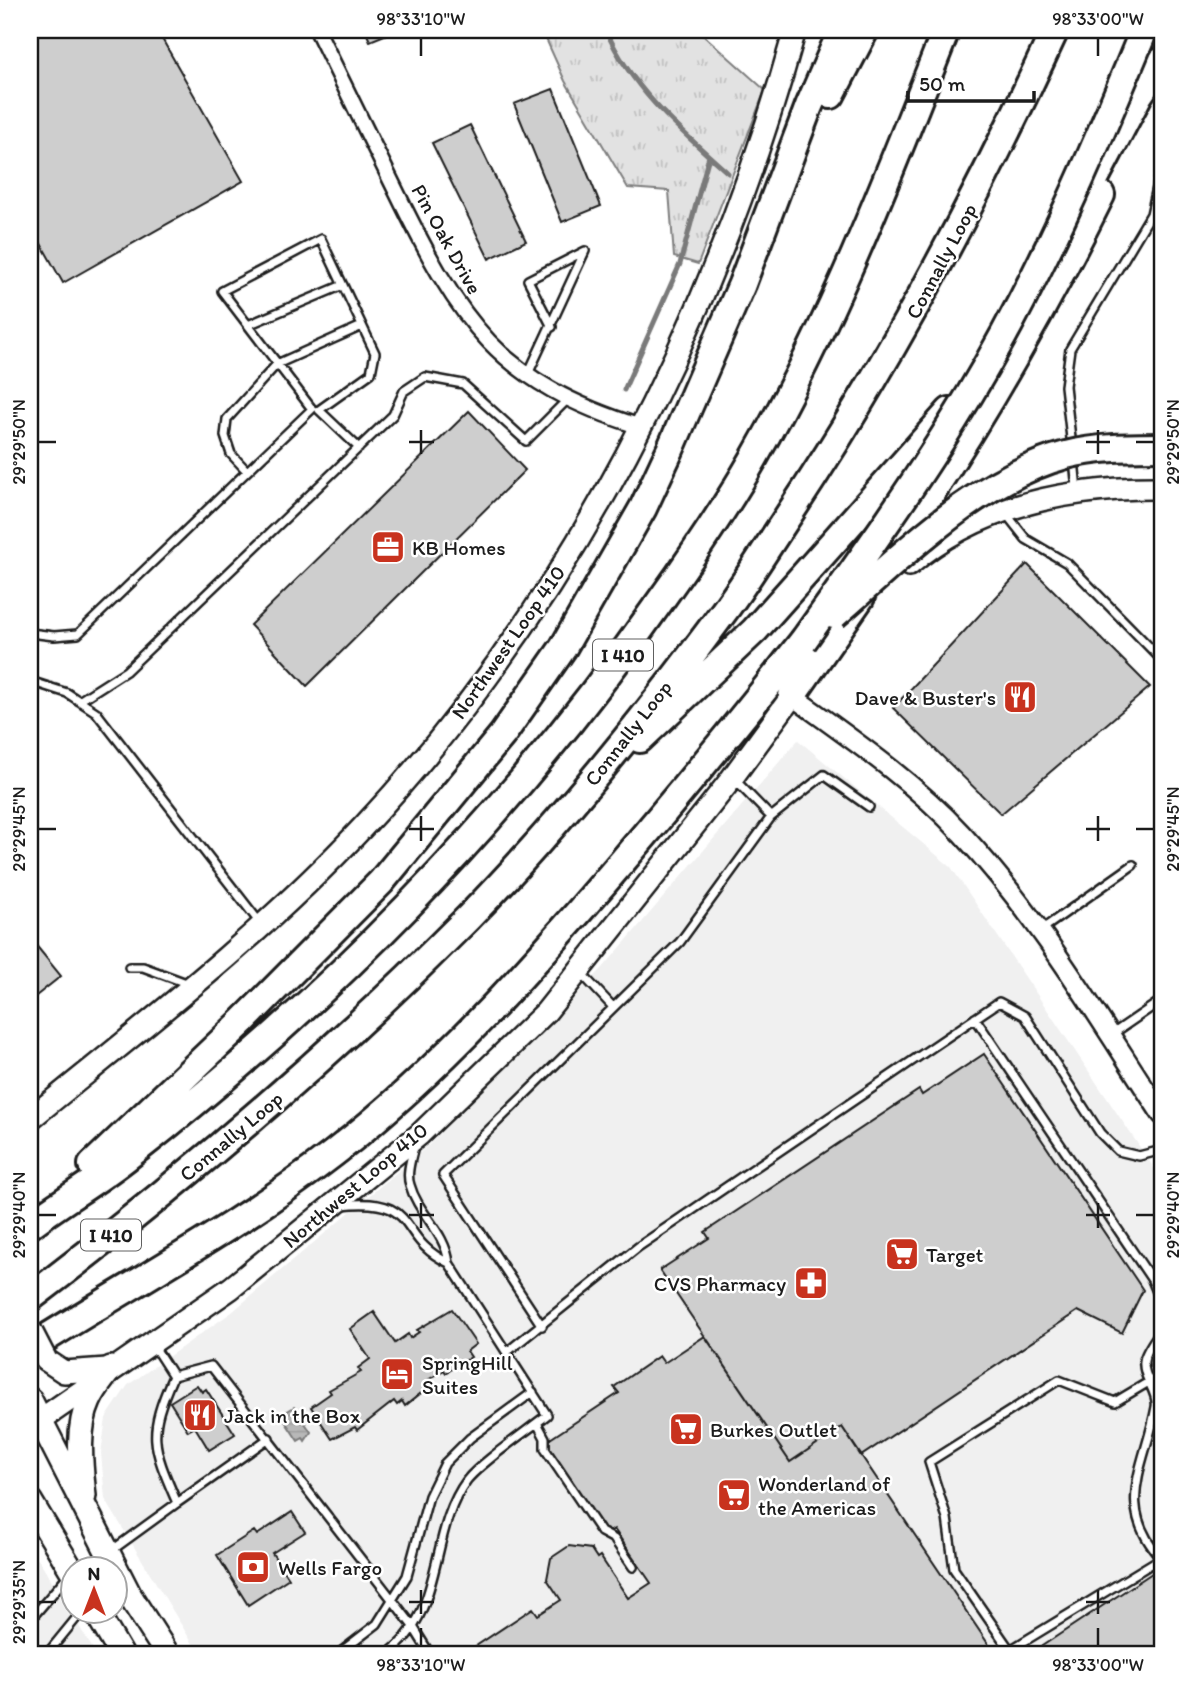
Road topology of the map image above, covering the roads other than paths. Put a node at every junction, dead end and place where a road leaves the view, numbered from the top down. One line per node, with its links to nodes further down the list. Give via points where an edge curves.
1 (317, 30): 19 (street, Pin Oak Drive, via 446,289 485,339)
2 (795, 30): 22 (main road, Northwest Loop 410, via 748,179 690,324)
3 (842, 30): 12 (highway)
4 (865, 30): 12 (highway)
5 (944, 30): 54 (highway, I 410, via 836,298 754,459 698,547 566,731 468,844 325,988 129,1156)
6 (1055, 30): 36 (highway, Connally Loop / I 410, via 962,222 852,419 729,605)
7 (1144, 30): 30 (highway, bridge, via 1081,178 996,346 950,425)
8 (1162, 61): 36 (highway, via 1021,309 959,400 755,629)
9 (1162, 75): 33 (highway, via 1049,301 949,471)
10 (1162, 165): 11 (lane)
11 (1151, 214): 13 (lane); 27 (lane, via 1070,349 1065,386)
12 (769, 219): 54 (highway, via 643,508 563,649 503,734 381,882)
13 (1162, 221)
14 (343, 285): 15 (lane); 15 (lane, via 321,239 222,290); 16 (lane)
15 (248, 325): 18 (lane)
16 (362, 326): 18 (lane); 21 (lane, via 375,353 371,373)
17 (552, 327): 17 (lane, via 574,276 585,251 528,280); 19 (lane)
18 (277, 363): 21 (lane); 25 (lane, via 227,419 225,436 231,454)
19 (527, 375): 20 (street, Pin Oak Drive)
20 (568, 399): 22 (street, Pin Oak Drive); 24 (lane, via 526,441 463,384 425,377 404,391 393,415)
21 (315, 409): 24 (lane); 25 (lane)
22 (641, 427): 40 (main road, Northwest Loop 410, via 561,568 429,752 362,829)
23 (1162, 447): 30 (highway, bridge, via 1115,447 1066,455 1010,477 942,524)
24 (359, 448): 34 (lane, via 126,671)
25 (247, 471): 29 (lane, via 78,634)
26 (1162, 488): 27 (main road, Northwest Loop 410)
27 (1077, 491): 28 (main road, Northwest Loop 410)
28 (1004, 512): 31 (lane, via 1026,539 1067,563); 33 (main road, Northwest Loop 410, via 923,552 870,598)
29 (30, 633)
30 (803, 641): 63 (highway, via 685,789 538,961 411,1088 334,1153 266,1202)
31 (1162, 660)
32 (30, 681): 34 (lane, via 50,685)
33 (792, 696): 35 (main road, Northwest Loop 410); 41 (street, via 878,759 960,832)
34 (79, 701): 40 (lane, via 113,731)
35 (733, 777): 38 (lane); 43 (main road, Northwest Loop 410)
36 (573, 803): 56 (highway, Connally Loop / I 410, via 471,915 320,1060)
37 (869, 807): 38 (lane, via 824,775)
38 (771, 817): 46 (lane, via 680,942)
39 (1133, 865): 41 (lane)
40 (263, 926): 44 (main road, Northwest Loop 410)
41 (1040, 931): 48 (street)
42 (129, 967): 44 (lane, via 143,967)
43 (579, 971): 46 (lane); 51 (main road, Northwest Loop 410, via 546,1013)
44 (193, 985): 50 (main road, Northwest Loop 410)
45 (1162, 1000): 48 (lane)
46 (612, 1006): 58 (lane, via 443,1175)
47 (975, 1018): 52 (lane, via 999,1002 1025,1016 1101,1133 1118,1151 1139,1156); 57 (lane, via 1152,1280); 58 (lane, via 638,1247)
48 (1110, 1036): 49 (street)
49 (1162, 1115)
50 (30, 1119)
51 (419, 1134): 53 (main road, Northwest Loop 410); 55 (lane, via 409,1168 410,1185 447,1247)
52 (1162, 1150)
53 (331, 1207): 55 (lane, via 377,1203 395,1209 432,1256); 61 (main road, Northwest Loop 410, via 231,1288)
54 (31, 1224)
55 (449, 1263): 62 (lane)
56 (30, 1298)
57 (1162, 1304)
58 (542, 1326): 62 (lane)
59 (1162, 1328): 67 (lane, via 1144,1361)
60 (30, 1329): 63 (main road, bridge)
61 (151, 1342): 64 (main road, Northwest Loop 410); 66 (lane)
62 (507, 1352): 68 (lane)
63 (38, 1354): 64 (main road, via 64,1372)
64 (111, 1368): 69 (main road, Northwest Loop 410); 74 (main road, via 84,1415 81,1471)
65 (1162, 1374): 67 (lane)
66 (173, 1376): 71 (lane, via 211,1366); 73 (lane, via 156,1414 156,1453)
67 (1147, 1381): 77 (lane, via 1157,1403 1136,1508 1139,1529); 85 (lane, via 1115,1402 1059,1380 929,1462 947,1518 954,1569)
68 (533, 1392): 70 (lane, via 547,1415); 80 (lane, via 470,1438 445,1463 429,1496 407,1576)
69 (33, 1416): 74 (main road)
70 (537, 1423): 78 (lane, via 552,1458 601,1532 614,1539); 84 (lane, via 467,1479 449,1513 425,1601)
71 (270, 1438): 73 (lane); 80 (lane)
72 (31, 1503): 76 (main road)
73 (177, 1503): 75 (lane)
74 (85, 1506): 75 (main road)
75 (108, 1553): 88 (main road)
76 (61, 1554)
77 (1162, 1558): 85 (lane)
78 (633, 1567)
79 (60, 1586): 81 (lane)
80 (391, 1601): 84 (lane); 89 (lane, via 377,1623)
81 (30, 1620)
82 (72, 1624): 86 (lane)
83 (103, 1624): 87 (main road)
84 (412, 1625): 90 (lane); 91 (lane)
85 (1011, 1652)
86 (47, 1654)
87 (121, 1654)
88 (167, 1654)
89 (338, 1654)
90 (387, 1654)
91 (430, 1654)

